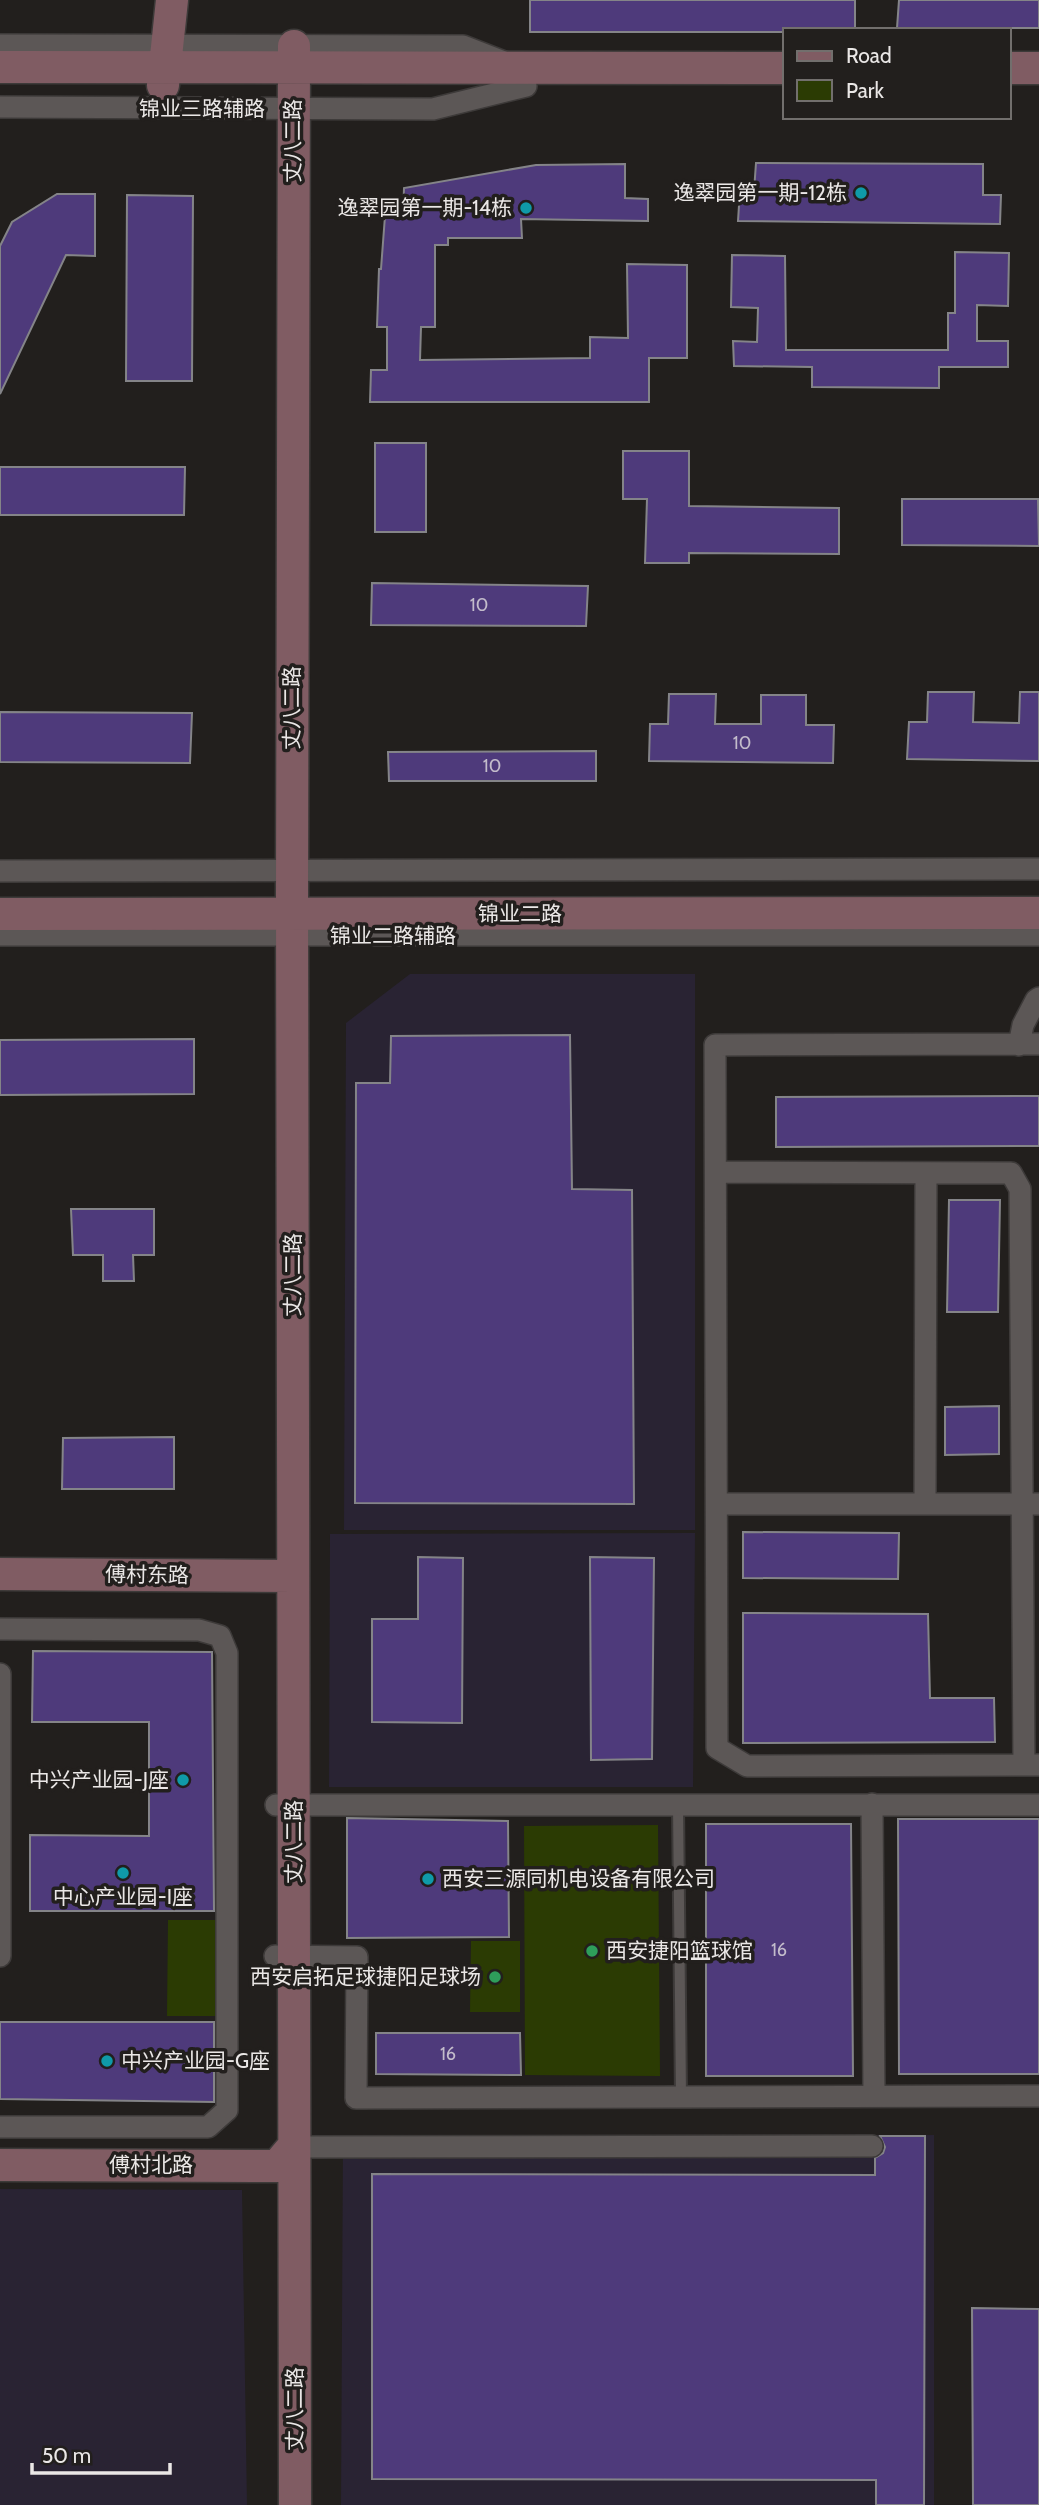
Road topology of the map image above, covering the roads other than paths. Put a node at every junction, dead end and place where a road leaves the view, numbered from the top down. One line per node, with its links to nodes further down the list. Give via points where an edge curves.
1 (172, 0): 3 (street)
2 (0, 45): 3 (street)
3 (165, 66): 4 (street); 8 (street); 13 (street)
4 (0, 67)
5 (783, 68): 9 (street)
6 (1011, 68): 7 (street)
7 (1039, 68)
8 (285, 77): 9 (street); 14 (street, 锦业三路辅路); 19 (street, 丈八二路)
9 (523, 77): 10 (street)
10 (783, 86)
11 (1011, 86): 12 (street)
12 (1039, 86)
13 (0, 87)
14 (0, 107)
15 (1039, 869): 19 (street, 锦业二路辅路)
16 (0, 871): 19 (street, 锦业二路辅路)
17 (1039, 893): 19 (street, 锦业二路)
18 (0, 894): 19 (street, 锦业二路)
19 (284, 904): 20 (street, 锦业二路); 21 (street, 锦业二路); 22 (street, 锦业二路辅路); 23 (street, 锦业二路辅路); 32 (street, 丈八二路)
20 (1039, 913)
21 (0, 914)
22 (0, 935)
23 (1039, 935)
24 (1039, 998): 25 (street, via 1023,1025)
25 (1029, 1044): 26 (street, via 715,1045)
26 (716, 1172): 27 (street); 28 (street)
27 (926, 1173): 29 (street); 30 (street, via 1011,1173 1020,1189)
28 (717, 1504): 29 (street); 36 (street, via 717,1748 747,1766)
29 (925, 1504): 30 (street)
30 (1030, 1504): 36 (street)
31 (0, 1574): 32 (street, 傅村东路)
32 (284, 1576): 39 (street, 丈八二路)
33 (0, 1629): 46 (street, via 200,1630 220,1636 227,1653 227,2110 208,2127)
34 (0, 1674): 35 (street)
35 (0, 1731): 41 (street)
36 (1031, 1765)
37 (678, 1803): 38 (street); 39 (street); 45 (lane)
38 (872, 1804): 40 (street); 43 (street)
39 (285, 1805): 42 (street, 丈八二路)
40 (1039, 1805)
41 (0, 1956)
42 (285, 1956): 45 (street, via 357,1958 356,2098); 48 (street, 丈八二路)
43 (874, 2096): 44 (street); 45 (street)
44 (1039, 2096)
45 (681, 2098)
46 (0, 2127)
47 (872, 2146): 48 (street)
48 (285, 2156): 49 (street, 傅村北路); 50 (street, 丈八二路); 51 (street, 丈八二路)
49 (0, 2165)
50 (276, 2505)
51 (295, 2505)

